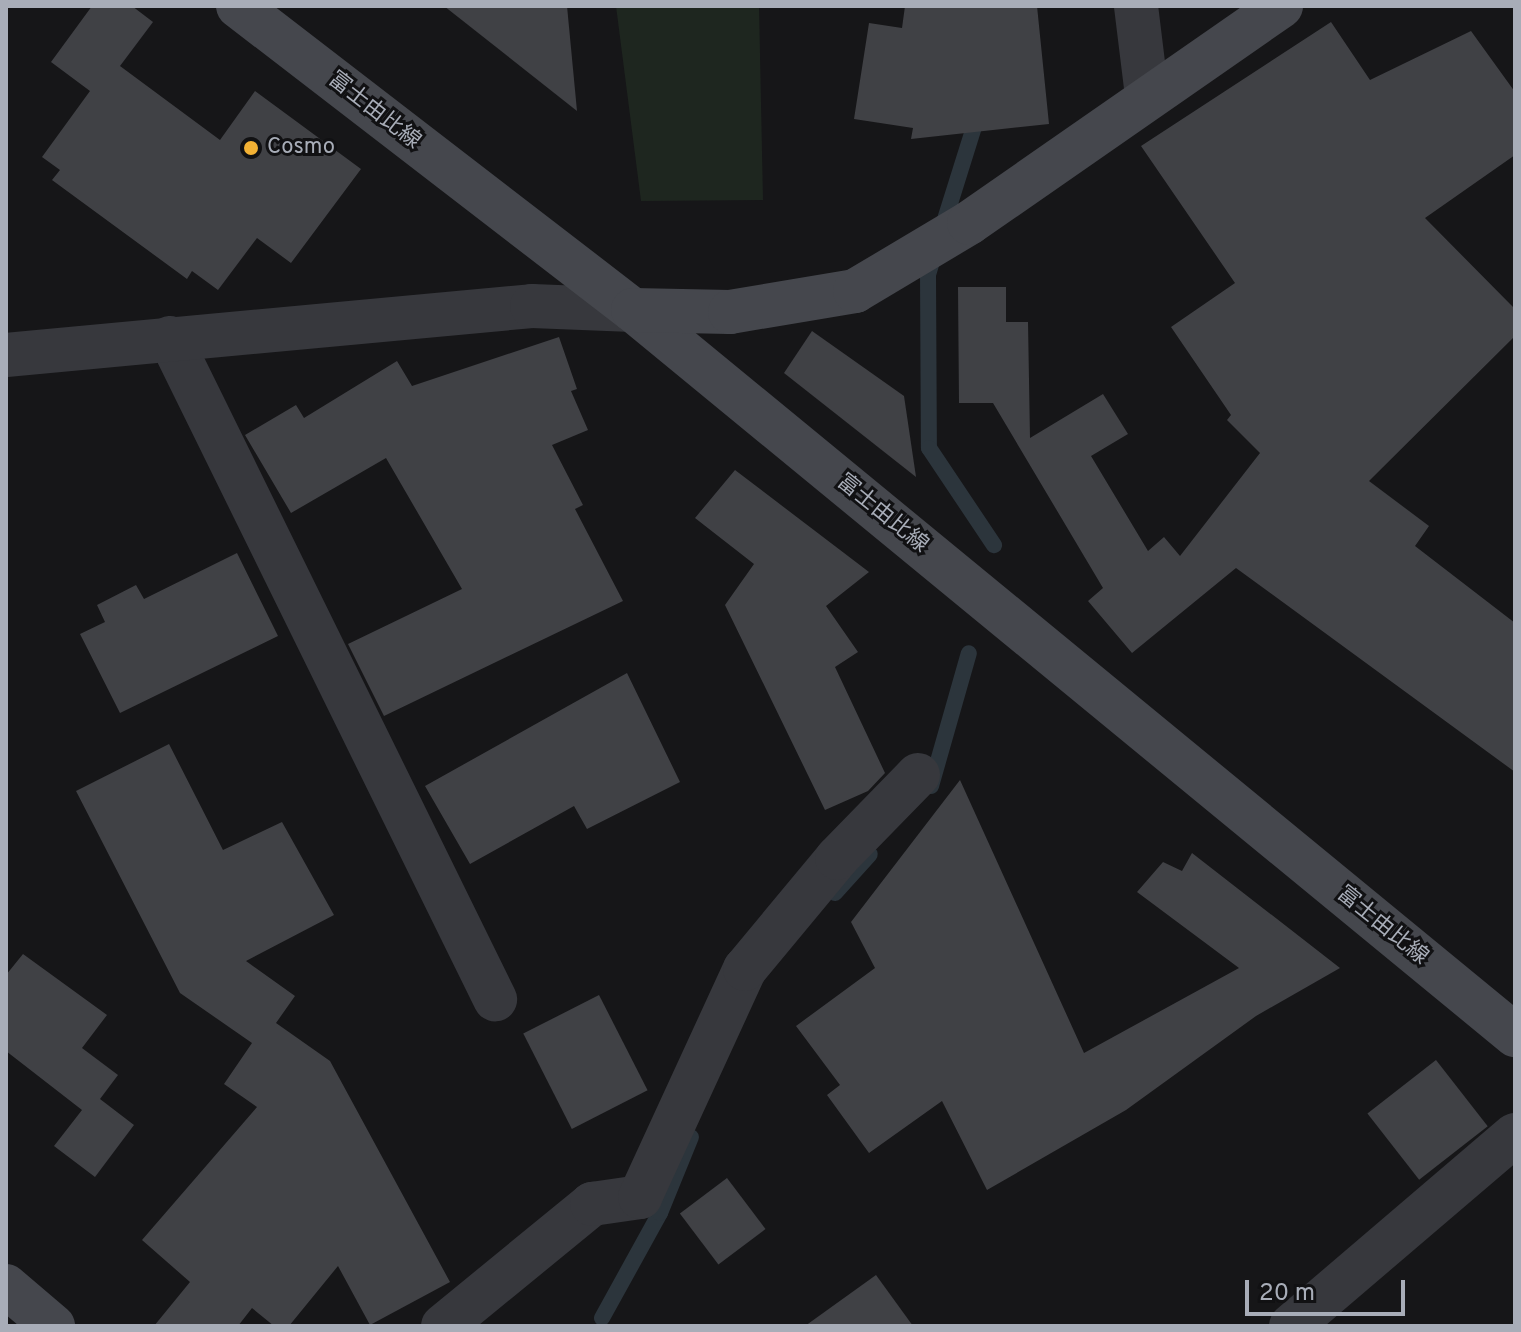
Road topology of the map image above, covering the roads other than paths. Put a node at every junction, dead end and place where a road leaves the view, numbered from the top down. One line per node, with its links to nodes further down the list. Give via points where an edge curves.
1 (238, 6): 5 (main road, 富士由比線)
2 (1136, 6): 4 (street)
3 (1281, 6): 4 (main road)
4 (1147, 96): 5 (main road, via 969,223 855,291 730,312)
5 (633, 310): 6 (street, via 532,306); 10 (main road, 富士由比線)
6 (170, 338): 7 (street); 9 (street)
7 (6, 355)
8 (918, 775): 14 (street, via 837,858 745,969 640,1197 592,1204)
9 (495, 999)
10 (1515, 1035)
11 (1515, 1135): 15 (street)
12 (6, 1286): 13 (main road)
13 (53, 1326)
14 (443, 1326)
15 (1291, 1326)

